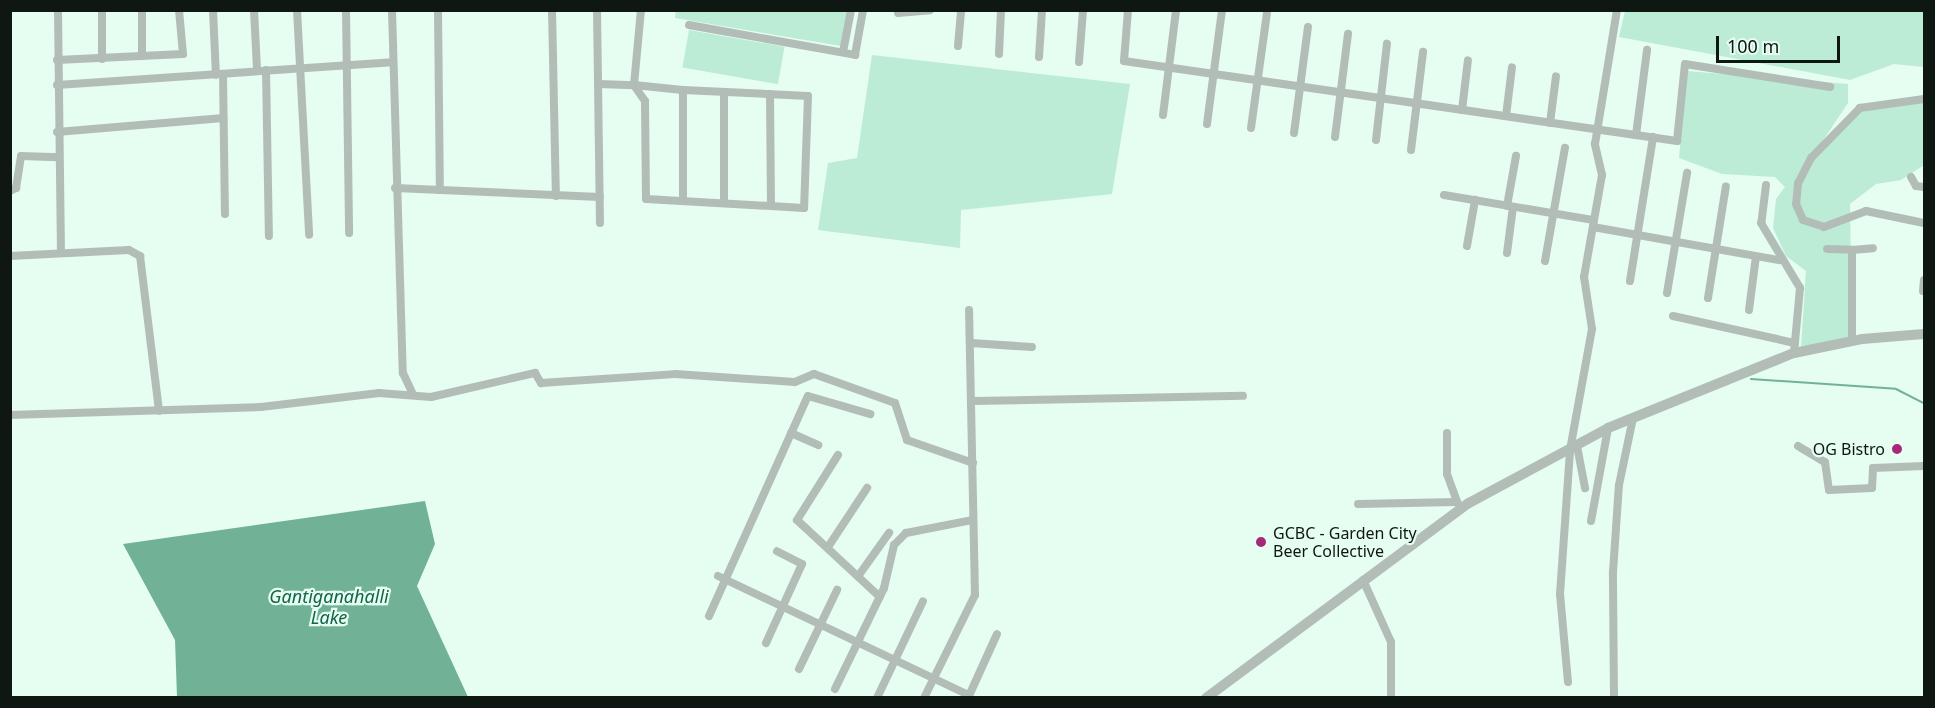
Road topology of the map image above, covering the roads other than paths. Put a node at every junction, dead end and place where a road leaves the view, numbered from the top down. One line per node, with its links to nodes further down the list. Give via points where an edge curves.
1 (58, 10): 39 (street)
2 (102, 10): 38 (street)
3 (142, 10): 36 (street)
4 (179, 10): 36 (street, via 183,54)
5 (213, 10): 48 (street)
6 (254, 10): 47 (street)
7 (297, 10): 44 (street)
8 (346, 10): 43 (street)
9 (393, 10): 41 (street)
10 (438, 10): 88 (street)
11 (552, 10): 91 (street)
12 (597, 10): 52 (street)
13 (641, 10): 53 (street)
14 (852, 10): 33 (street)
15 (863, 10): 33 (street, via 855,55)
16 (930, 10): 25 (street)
17 (961, 10): 31 (street)
18 (1001, 10): 35 (street)
19 (1042, 10): 37 (street)
20 (1083, 10): 42 (street)
21 (1128, 10): 46 (street, via 1124,61)
22 (1176, 10): 46 (street)
23 (1222, 10): 49 (street)
24 (1617, 10): 71 (street)
25 (898, 13)
26 (1267, 13): 51 (street)
27 (689, 25): 33 (street)
28 (1308, 27): 55 (street)
29 (1348, 34): 59 (street)
30 (1387, 44): 61 (street)
31 (958, 46)
32 (1647, 50): 74 (street)
33 (843, 52)
34 (1423, 52): 63 (street)
35 (999, 54)
36 (142, 56): 38 (street)
37 (1039, 57)
38 (102, 59): 39 (street)
39 (57, 60): 54 (street)
40 (1468, 60): 64 (street)
41 (392, 62): 43 (street); 87 (street)
42 (1079, 62)
43 (347, 64): 44 (street); 103 (street)
44 (300, 66): 47 (street); 106 (street)
45 (1512, 67): 66 (street)
46 (1169, 68): 49 (street); 65 (street)
47 (262, 70): 48 (street); 105 (street)
48 (220, 74): 54 (street); 67 (street)
49 (1214, 74): 51 (street); 69 (street)
50 (1556, 76): 68 (street)
51 (1257, 81): 55 (street); 70 (street)
52 (599, 84): 53 (street); 92 (street)
53 (634, 84): 57 (street); 93 (street, via 645,101 646,199)
54 (57, 85): 72 (street)
55 (1300, 87): 59 (street); 73 (street)
56 (1830, 87): 76 (street, via 1685,64 1677,141)
57 (683, 90): 58 (street); 93 (street)
58 (724, 92): 60 (street); 95 (street)
59 (1341, 92): 61 (street); 75 (street)
60 (770, 94): 96 (street); 96 (street, via 807,96 804,208)
61 (1381, 98): 63 (street); 77 (street)
62 (1924, 99): 101 (street, via 1860,108 1811,158 1798,183 1796,204 1803,220 1824,227 1866,211)
63 (1417, 104): 64 (street); 79 (street)
64 (1461, 110): 66 (street)
65 (1163, 115)
66 (1506, 116): 68 (street)
67 (223, 118): 72 (street); 98 (street)
68 (1550, 123): 71 (street)
69 (1207, 124)
70 (1251, 128)
71 (1597, 130): 74 (street); 102 (street, via 1602,176)
72 (57, 132): 81 (street)
73 (1294, 133)
74 (1636, 135): 76 (street)
75 (1335, 137)
76 (1653, 138): 104 (street)
77 (1376, 140)
78 (1565, 148): 99 (street)
79 (1411, 150)
80 (1516, 156): 97 (street)
81 (58, 157): 89 (street, via 21,156 16,188); 114 (street)
82 (1688, 174): 107 (street)
83 (1911, 177): 86 (street, via 1916,186)
84 (1766, 185): 117 (street, via 1761,223)
85 (1726, 186): 110 (street)
86 (1924, 187)
87 (395, 188): 88 (street); 132 (street, via 403,373)
88 (440, 190): 91 (street)
89 (10, 191)
90 (1444, 195): 94 (street)
91 (556, 196): 92 (street)
92 (600, 197): 100 (street)
93 (683, 200): 95 (street)
94 (1475, 200): 97 (street); 108 (street)
95 (724, 202): 96 (street)
96 (771, 205)
97 (1510, 206): 99 (street); 113 (street)
98 (225, 214)
99 (1554, 214): 102 (street); 118 (street)
100 (600, 223)
101 (1924, 223)
102 (1593, 224): 104 (street); 144 (street, via 1584,278 1592,329)
103 (349, 233)
104 (1637, 235): 107 (street); 119 (street)
105 (269, 236)
106 (309, 236)
107 (1676, 242): 110 (street); 122 (street)
108 (1467, 246)
109 (1873, 248): 112 (street)
110 (1716, 249): 116 (street); 123 (street)
111 (1827, 249): 112 (street)
112 (1852, 250): 128 (street)
113 (1507, 252)
114 (61, 253): 115 (street); 135 (street, via 129,250 140,256)
115 (10, 256)
116 (1756, 256): 117 (street); 125 (street)
117 (1779, 260): 131 (street, via 1800,288)
118 (1545, 261)
119 (1630, 280)
120 (1924, 280): 121 (street)
121 (1923, 291)
122 (1667, 293)
123 (1708, 298)
124 (969, 310): 129 (street)
125 (1749, 310)
126 (1673, 316): 131 (street)
127 (1924, 334): 128 (street)
128 (1852, 341): 131 (street)
129 (971, 343): 130 (street); 134 (street)
130 (1032, 346)
131 (1794, 348): 138 (street)
132 (413, 394): 135 (street); 146 (street, via 431,397 535,373 541,383 675,374 795,382 814,374 895,403 907,440)
133 (1243, 396): 134 (street)
134 (974, 401): 146 (street)
135 (159, 411): 137 (street)
136 (870, 414): 140 (street, via 808,396)
137 (10, 415)
138 (1633, 418): 139 (street); 179 (street, via 1619,485 1613,572)
139 (1608, 428): 144 (street); 153 (street)
140 (791, 433): 142 (street); 158 (street)
141 (1447, 433): 151 (street, via 1447,474)
142 (818, 445)
143 (1798, 446): 147 (street, via 1825,462 1829,490 1872,488 1873,468)
144 (1573, 448): 149 (street); 151 (street); 172 (street, via 1560,594)
145 (838, 455): 155 (street, via 797,520)
146 (973, 463): 152 (street)
147 (1924, 466)
148 (867, 488): 155 (street)
149 (1585, 488)
150 (1358, 504): 151 (street)
151 (1459, 505): 159 (street)
152 (972, 520): 161 (street, via 906,533 894,545); 171 (street, via 975,595)
153 (1591, 521)
154 (889, 533): 157 (street)
155 (828, 547): 157 (street)
156 (777, 551): 163 (street, via 802,564)
157 (859, 575): 161 (street)
158 (722, 578): 163 (street); 164 (street)
159 (1363, 580): 177 (street); 178 (street, via 1391,642)
160 (837, 590): 165 (street)
161 (880, 597): 168 (street)
162 (923, 601): 169 (street)
163 (783, 607): 165 (street); 167 (street)
164 (710, 616)
165 (820, 625): 168 (street); 170 (street)
166 (997, 634): 174 (street)
167 (766, 643)
168 (859, 643): 169 (street); 173 (street)
169 (895, 660): 171 (street); 175 (street)
170 (799, 669)
171 (933, 678): 174 (street); 176 (street)
172 (1568, 681)
173 (835, 689)
174 (968, 696)
175 (877, 698)
176 (924, 698)
177 (1206, 698)
178 (1391, 698)
179 (1614, 698)

